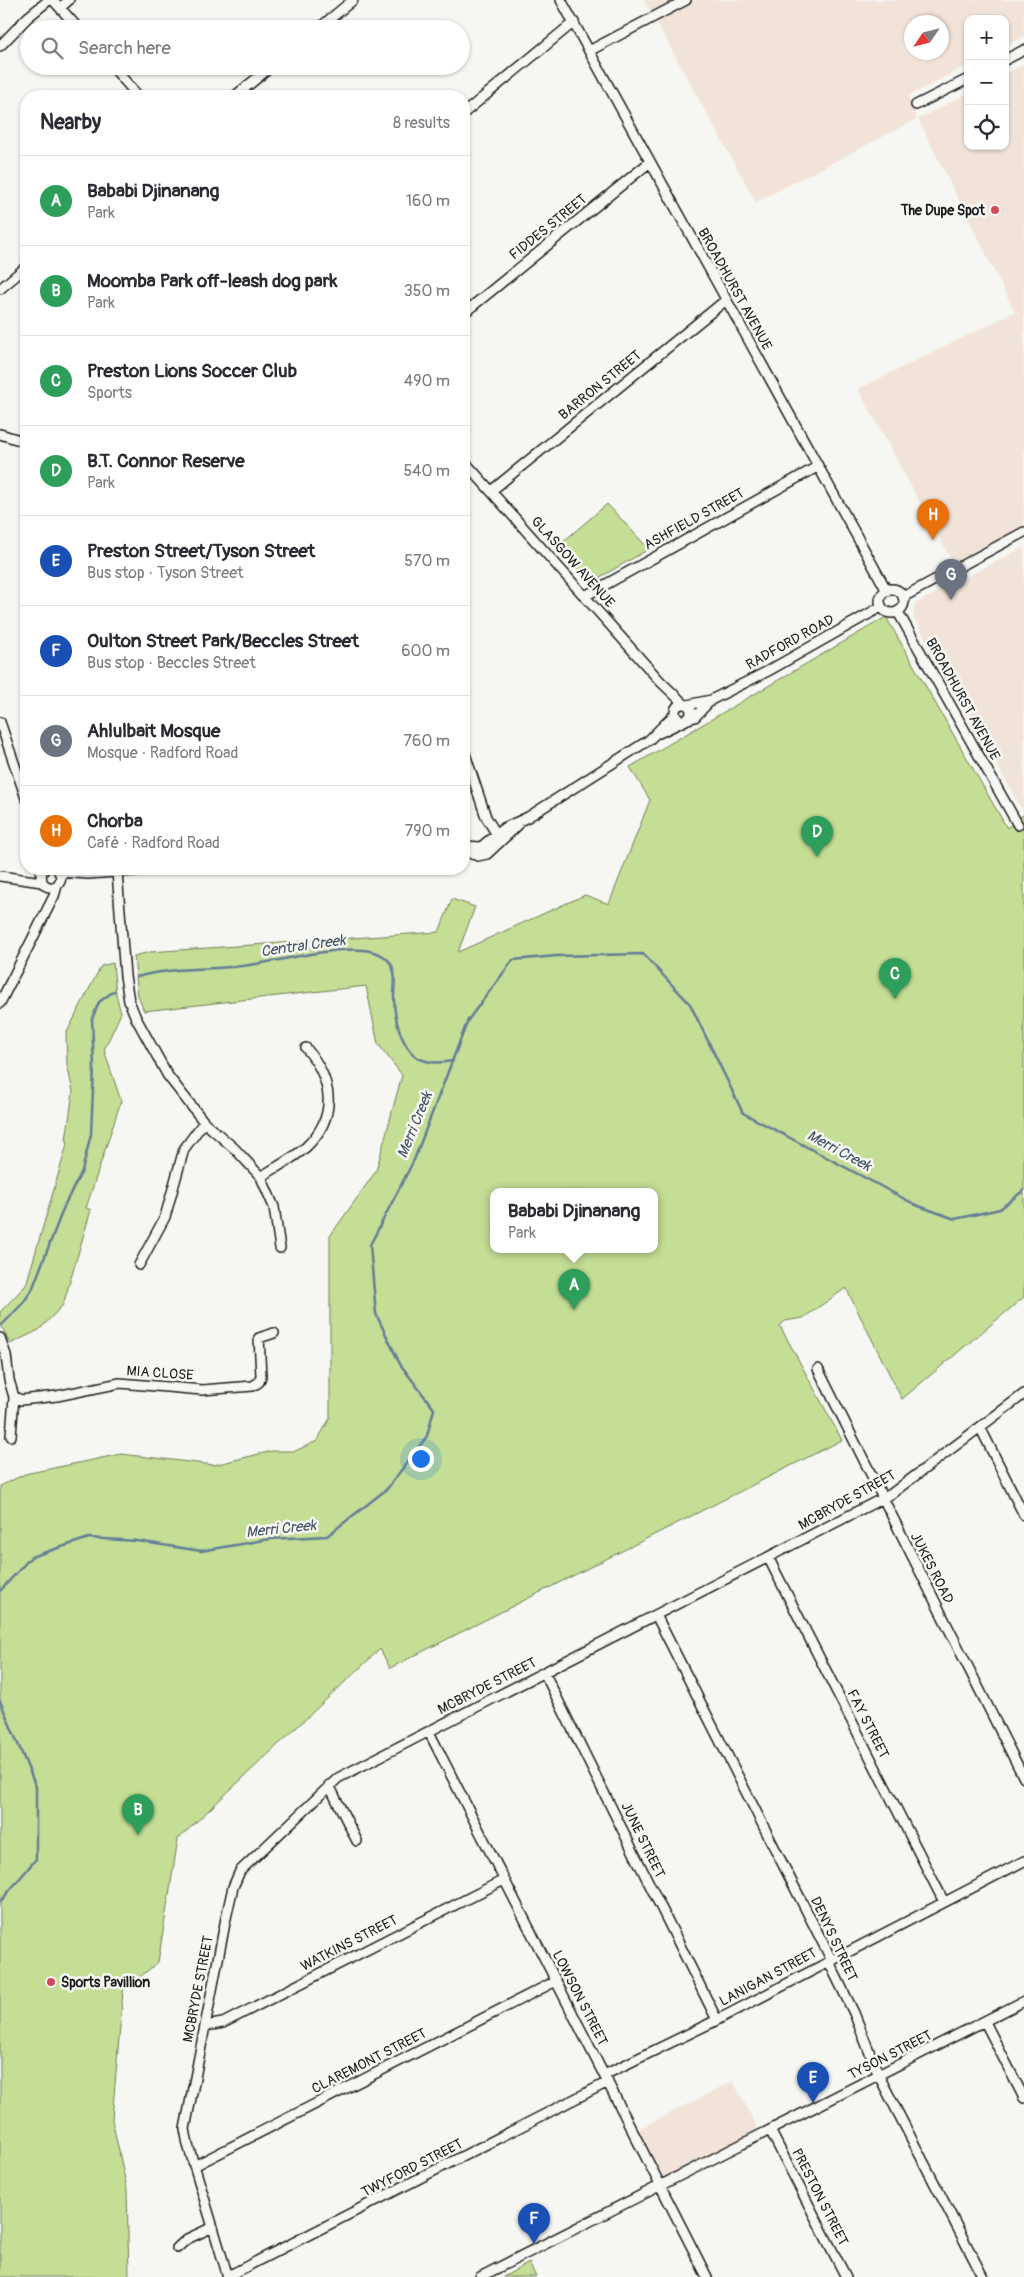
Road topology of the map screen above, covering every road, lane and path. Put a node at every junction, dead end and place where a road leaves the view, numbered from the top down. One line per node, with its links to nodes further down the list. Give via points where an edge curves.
1 (39, 0): 7 (street)
2 (69, 0): 6 (street)
3 (353, 0): 10 (street)
4 (561, 0): 11 (street, BROADHURST AVENUE)
5 (686, 0): 15 (street)
6 (55, 2): 7 (street); 9 (street)
7 (28, 16): 8 (street)
8 (24, 20)
9 (70, 20)
10 (329, 20)
11 (574, 22): 15 (street, BROADHURST AVENUE); 23 (street)
12 (20, 25): 13 (street)
13 (0, 46)
14 (1024, 50): 16 (street)
15 (589, 51): 24 (street, BROADHURST AVENUE)
16 (1009, 58)
17 (120, 75): 20 (street)
18 (261, 75): 21 (street)
19 (964, 81): 22 (street)
20 (133, 90)
21 (242, 90)
22 (916, 105)
23 (470, 107)
24 (650, 162): 27 (street, BROADHURST AVENUE); 28 (street, FIDDES STREET)
25 (20, 272): 26 (street)
26 (0, 289)
27 (726, 300): 31 (street, BROADHURST AVENUE); 33 (street, BARRON STREET)
28 (470, 308)
29 (0, 434): 30 (street)
30 (20, 440)
31 (817, 467): 35 (street, BROADHURST AVENUE); 36 (street, ASHFIELD STREET)
32 (470, 468): 33 (street, GLASGOW AVENUE)
33 (491, 491): 36 (street, GLASGOW AVENUE)
34 (1024, 532): 37 (street)
35 (886, 591): 37 (street, via 894,590); 38 (street, via 881,596)
36 (585, 596): 40 (street, GLASGOW AVENUE)
37 (903, 597): 39 (street, via 903,607)
38 (881, 607): 39 (street, via 890,613); 41 (street, RADFORD ROAD)
39 (898, 612): 49 (street, BROADHURST AVENUE)
40 (660, 682): 42 (street, GLASGOW AVENUE); 43 (street, GLASGOW AVENUE)
41 (712, 700): 42 (street, RADFORD ROAD); 44 (street, RADFORD ROAD, via 695,717)
42 (686, 705): 43 (street, via 679,705); 44 (street, via 691,712)
43 (675, 712): 44 (street, via 679,720); 46 (street, RADFORD ROAD)
44 (687, 719): 46 (street, RADFORD ROAD)
45 (0, 722): 48 (street)
46 (654, 736): 50 (street, RADFORD ROAD)
47 (470, 769): 50 (street, via 486,816)
48 (20, 780)
49 (1018, 825)
50 (498, 837): 51 (street, RADFORD ROAD, via 481,847); 52 (street, RADFORD ROAD, via 491,850 482,856)
51 (470, 846)
52 (470, 853)
53 (25, 875): 59 (street)
54 (42, 875): 60 (street)
55 (60, 875): 61 (street)
56 (85, 875): 61 (street)
57 (117, 875): 65 (street, via 129,1001 168,1076)
58 (0, 876): 59 (street)
59 (17, 877): 60 (street)
60 (44, 884): 61 (street); 62 (street)
61 (58, 885): 62 (street)
62 (46, 908): 63 (street)
63 (0, 1003)
64 (306, 1048): 66 (street, via 324,1077 328,1092 325,1119 304,1148)
65 (204, 1122): 66 (street); 68 (street, via 184,1149 165,1217)
66 (261, 1177): 67 (street, via 274,1207)
67 (280, 1248)
68 (140, 1265)
69 (274, 1333): 74 (street, MIA CLOSE, via 257,1336 261,1376 253,1386 202,1390 120,1383 57,1396 21,1400)
70 (0, 1338): 72 (street, via 6,1355)
71 (818, 1369): 77 (street, JUKES ROAD)
72 (4, 1380): 74 (street)
73 (1024, 1394): 75 (street, MCBRYDE STREET)
74 (14, 1397): 76 (street)
75 (980, 1427): 77 (street, MCBRYDE STREET); 78 (street)
76 (11, 1436)
77 (882, 1499): 79 (street, MCBRYDE STREET); 83 (street, JUKES ROAD)
78 (1024, 1515)
79 (768, 1557): 80 (street, MCBRYDE STREET); 88 (street, FAY STREET)
80 (656, 1614): 81 (street, MCBRYDE STREET); 89 (street, DENYS STREET)
81 (544, 1672): 82 (street, MCBRYDE STREET); 92 (street, JUNE STREET)
82 (429, 1732): 84 (street, MCBRYDE STREET); 87 (street, LOWSON STREET)
83 (1024, 1778)
84 (329, 1785): 85 (street); 94 (street, MCBRYDE STREET, via 249,1861 236,1878)
85 (357, 1841)
86 (1024, 1861): 88 (street, LANIGAN STREET)
87 (504, 1880): 90 (street, LOWSON STREET); 94 (street, WATKINS STREET, via 223,2024)
88 (944, 1902): 89 (street, LANIGAN STREET)
89 (831, 1959): 92 (street, LANIGAN STREET); 95 (street, DENYS STREET, via 831,1966)
90 (556, 1981): 96 (street, LOWSON STREET); 99 (street, CLAREMONT STREET)
91 (1024, 2001): 93 (street, TYSON STREET)
92 (717, 2020): 96 (street, LANIGAN STREET)
93 (985, 2022): 95 (street, TYSON STREET); 97 (street)
94 (205, 2026): 99 (street, MCBRYDE STREET, via 186,2122)
95 (879, 2076): 98 (street, TYSON STREET); 107 (street, DENYS STREET)
96 (606, 2079): 100 (street, LOWSON STREET); 103 (street, TWYFORD STREET)
97 (1024, 2098)
98 (770, 2130): 100 (street, TYSON STREET); 106 (street, PRESTON STREET)
99 (194, 2166): 101 (street, MCBRYDE STREET)
100 (661, 2186): 104 (street, TYSON STREET); 105 (street, LOWSON STREET)
101 (212, 2228): 102 (street, via 186,2239); 103 (street, MCBRYDE STREET)
102 (177, 2248)
103 (228, 2277)
104 (480, 2277)
105 (707, 2277)
106 (846, 2277)
107 (983, 2277)

